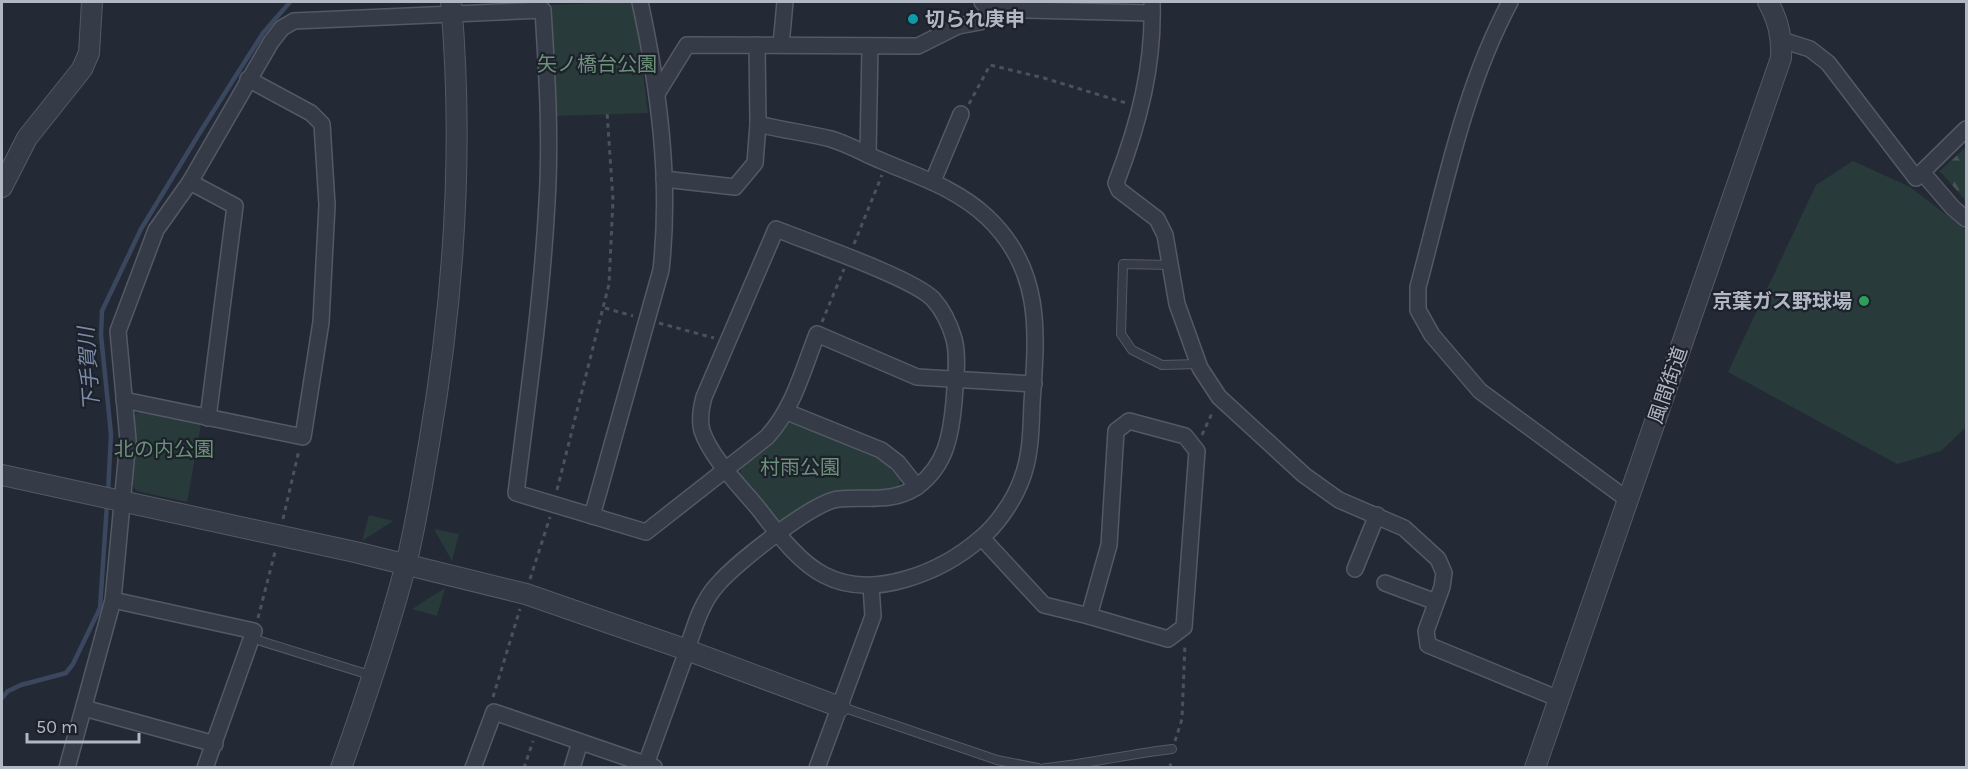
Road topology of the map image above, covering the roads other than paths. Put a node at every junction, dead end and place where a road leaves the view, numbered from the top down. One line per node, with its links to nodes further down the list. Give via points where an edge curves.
1 (92, 2): 24 (street, via 89,53 82,69 27,138)
2 (640, 2): 15 (street)
3 (785, 2): 12 (street)
4 (1510, 2): 36 (street, via 1493,33 1468,102 1418,287 1418,310 1432,335 1480,391)
5 (1768, 2): 10 (street, 風間街道)
6 (986, 5): 8 (street); 13 (street, via 980,22 958,26 918,46)
7 (452, 7): 9 (street); 39 (street, via 543,10 549,113 547,202 516,493); 42 (street, via 457,157 450,295 441,376)
8 (1152, 7): 26 (street, via 1153,43 1142,107 1116,183 1119,190 1157,219 1165,235)
9 (356, 9): 14 (street, via 294,21 282,28)
10 (1782, 40): 20 (street, via 1810,50 1828,63 1916,178); 36 (street, 風間街道, via 1769,98)
11 (758, 45): 12 (street); 15 (street, via 687,45); 17 (street)
12 (781, 45): 13 (street)
13 (870, 46): 19 (street)
14 (248, 79): 23 (street); 32 (street, via 311,113 322,124 327,205 321,322 303,437)
15 (658, 92): 21 (street)
16 (961, 114): 22 (street)
17 (758, 124): 19 (street, via 832,140); 21 (street, via 755,163 735,187)
18 (1966, 129): 20 (street)
19 (868, 155): 22 (street)
20 (1922, 172): 25 (street)
21 (664, 179): 39 (street, via 661,270)
22 (933, 181): 29 (street, via 987,217 1016,255 1027,278 1037,322)
23 (190, 182): 30 (street, via 156,230 118,331); 32 (street, via 235,206)
24 (2, 188)
25 (1966, 219)
26 (1170, 264): 27 (street, via 1177,304); 27 (lane, via 1123,264 1121,334 1132,350 1162,365)
27 (1198, 364): 38 (street, via 1219,397 1304,475 1339,500)
28 (955, 381): 29 (street); 31 (street, via 917,377 817,334); 33 (street, via 955,341 932,298 907,283 776,229 700,412 702,430); 35 (street, via 946,451 936,470)
29 (1034, 384): 41 (street, via 1030,448 1021,482)
30 (124, 400): 32 (street); 37 (street, via 128,440)
31 (787, 412): 33 (street, via 767,438); 35 (street, via 881,450 898,463)
32 (208, 418)
33 (726, 469): 39 (street, via 646,532); 40 (street)
34 (2, 475): 37 (street)
35 (916, 487): 40 (street, via 894,497 838,499 815,506)
36 (1628, 500): 52 (street, 風間街道)
37 (121, 501): 42 (street); 46 (street)
38 (1377, 515): 43 (street); 47 (street, via 1404,528 1438,559 1444,573)
39 (592, 516)
40 (779, 534): 45 (street, via 824,575); 50 (street, via 716,585)
41 (982, 538): 45 (street, via 947,561 907,578); 48 (street, via 1044,605)
42 (406, 564): 50 (street, via 526,594); 51 (street)
43 (1355, 569)
44 (1385, 583): 47 (street)
45 (871, 586): 53 (street, via 873,616)
46 (113, 600): 49 (street); 54 (street)
47 (1436, 602): 52 (street, via 1426,631 1428,645)
48 (1089, 616): 48 (street, via 1108,544 1116,431 1129,421 1185,436 1196,450 1185,627 1168,639)
49 (253, 635): 51 (lane); 56 (street)
50 (687, 650): 53 (street); 58 (street)
51 (373, 676): 61 (street)
52 (1559, 699): 67 (street, 風間街道)
53 (840, 707): 64 (street); 65 (lane, via 997,760)
54 (84, 708): 56 (street); 59 (street)
55 (580, 742): 58 (street); 62 (street, via 494,712); 63 (street)
56 (215, 744): 60 (street)
57 (1172, 749): 66 (lane)
58 (651, 766)
59 (67, 768)
60 (205, 768)
61 (341, 768)
62 (473, 768)
63 (572, 768)
64 (817, 768)
65 (1038, 768)
66 (1045, 768)
67 (1534, 768)

